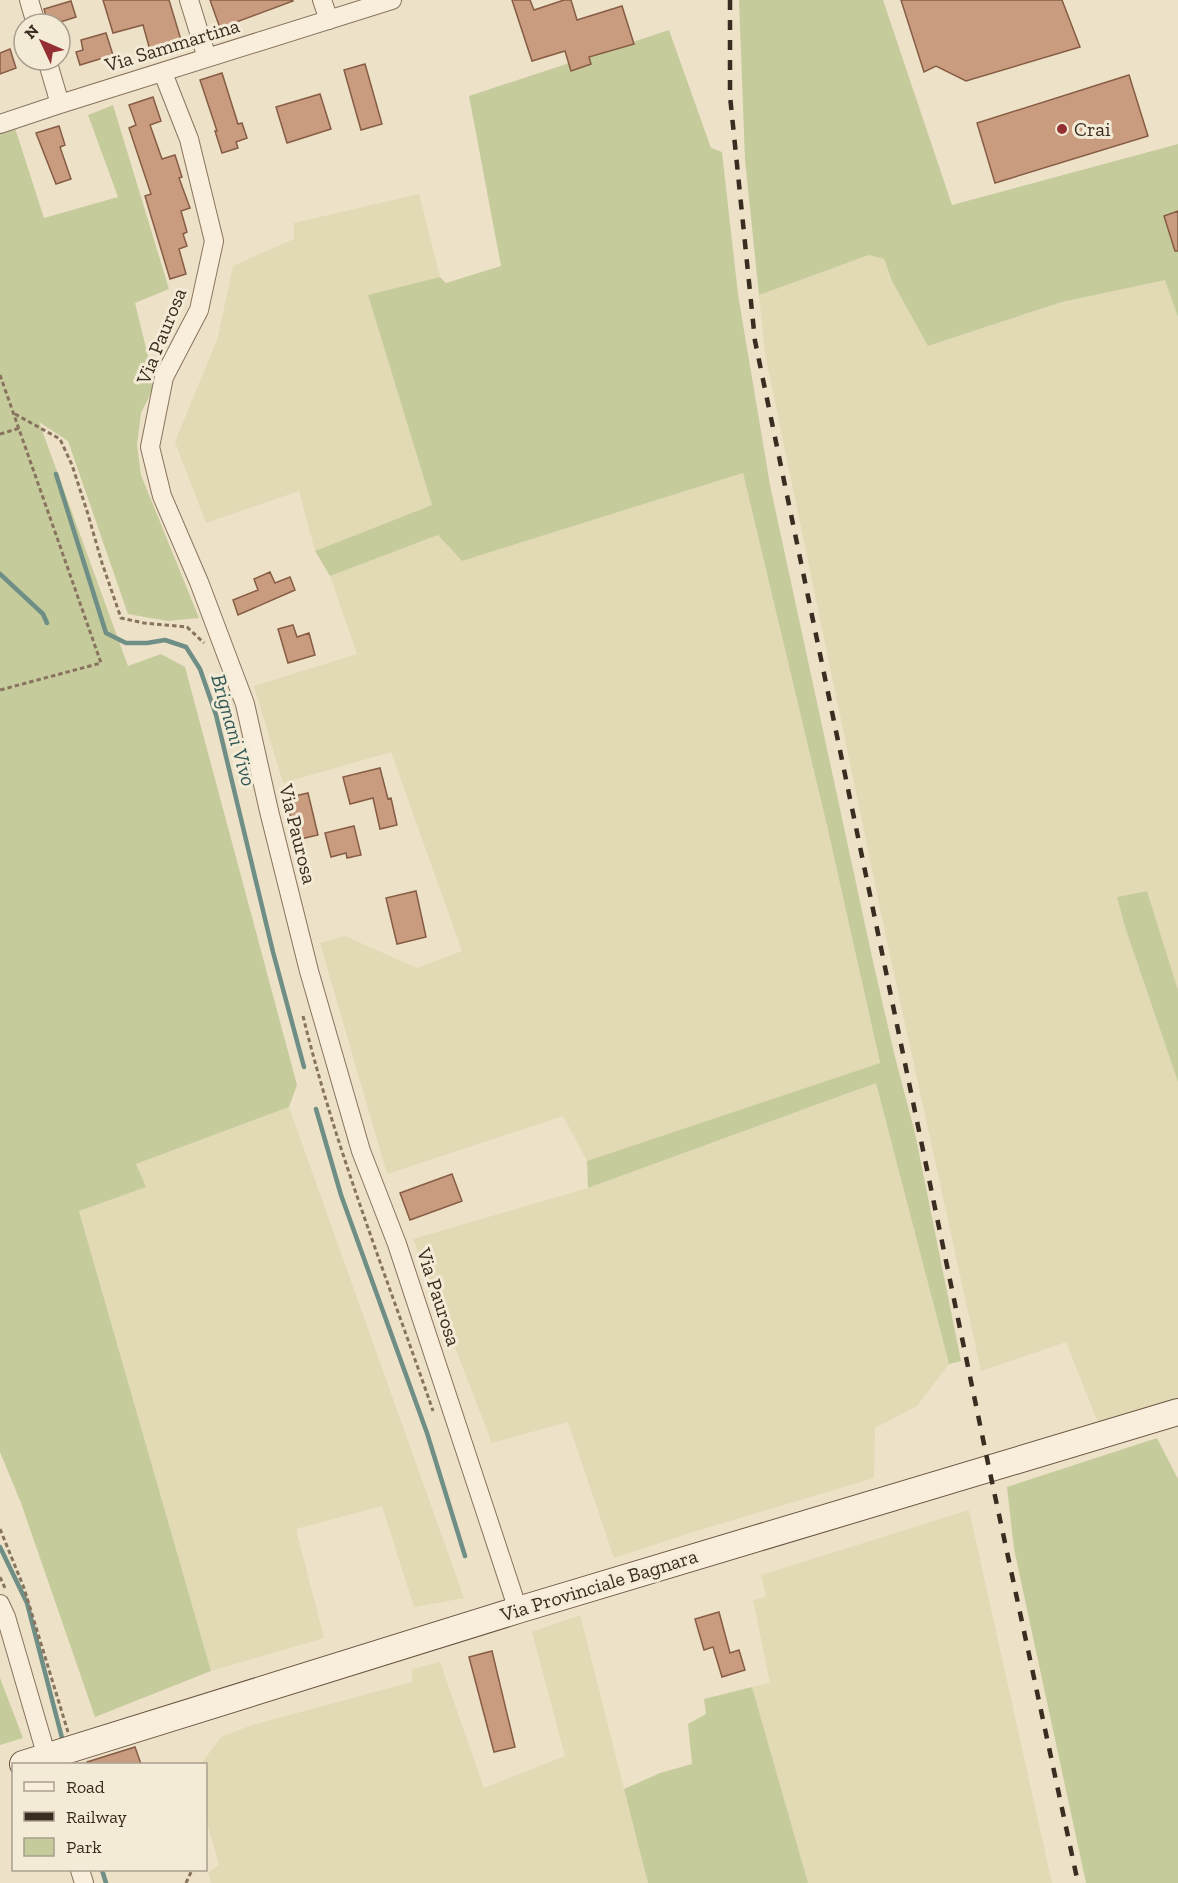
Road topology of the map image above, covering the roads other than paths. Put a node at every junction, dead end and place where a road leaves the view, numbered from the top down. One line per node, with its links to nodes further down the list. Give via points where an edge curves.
1 (189, 0): 5 (street)
2 (322, 0): 4 (street)
3 (392, 0): 4 (street, Via Sammartina)
4 (328, 20): 5 (street, Via Sammartina)
5 (207, 58): 7 (street, Via Sammartina)
6 (51, 72): 8 (street)
7 (163, 73): 8 (street, Via Sammartina); 12 (street, Via Paurosa, via 189,139 214,241 199,310 164,377 150,447 162,496 245,704 309,971 361,1151 397,1244)
8 (60, 104): 9 (street, Via Sammartina)
9 (0, 124)
10 (1178, 1412): 12 (main road, Via Provinciale Bagnara)
11 (0, 1604): 13 (street)
12 (518, 1610): 13 (main road, Via Provinciale Bagnara, via 73,1748)
13 (48, 1761): 14 (main road, Via Provinciale Bagnara)
14 (31, 1763)

